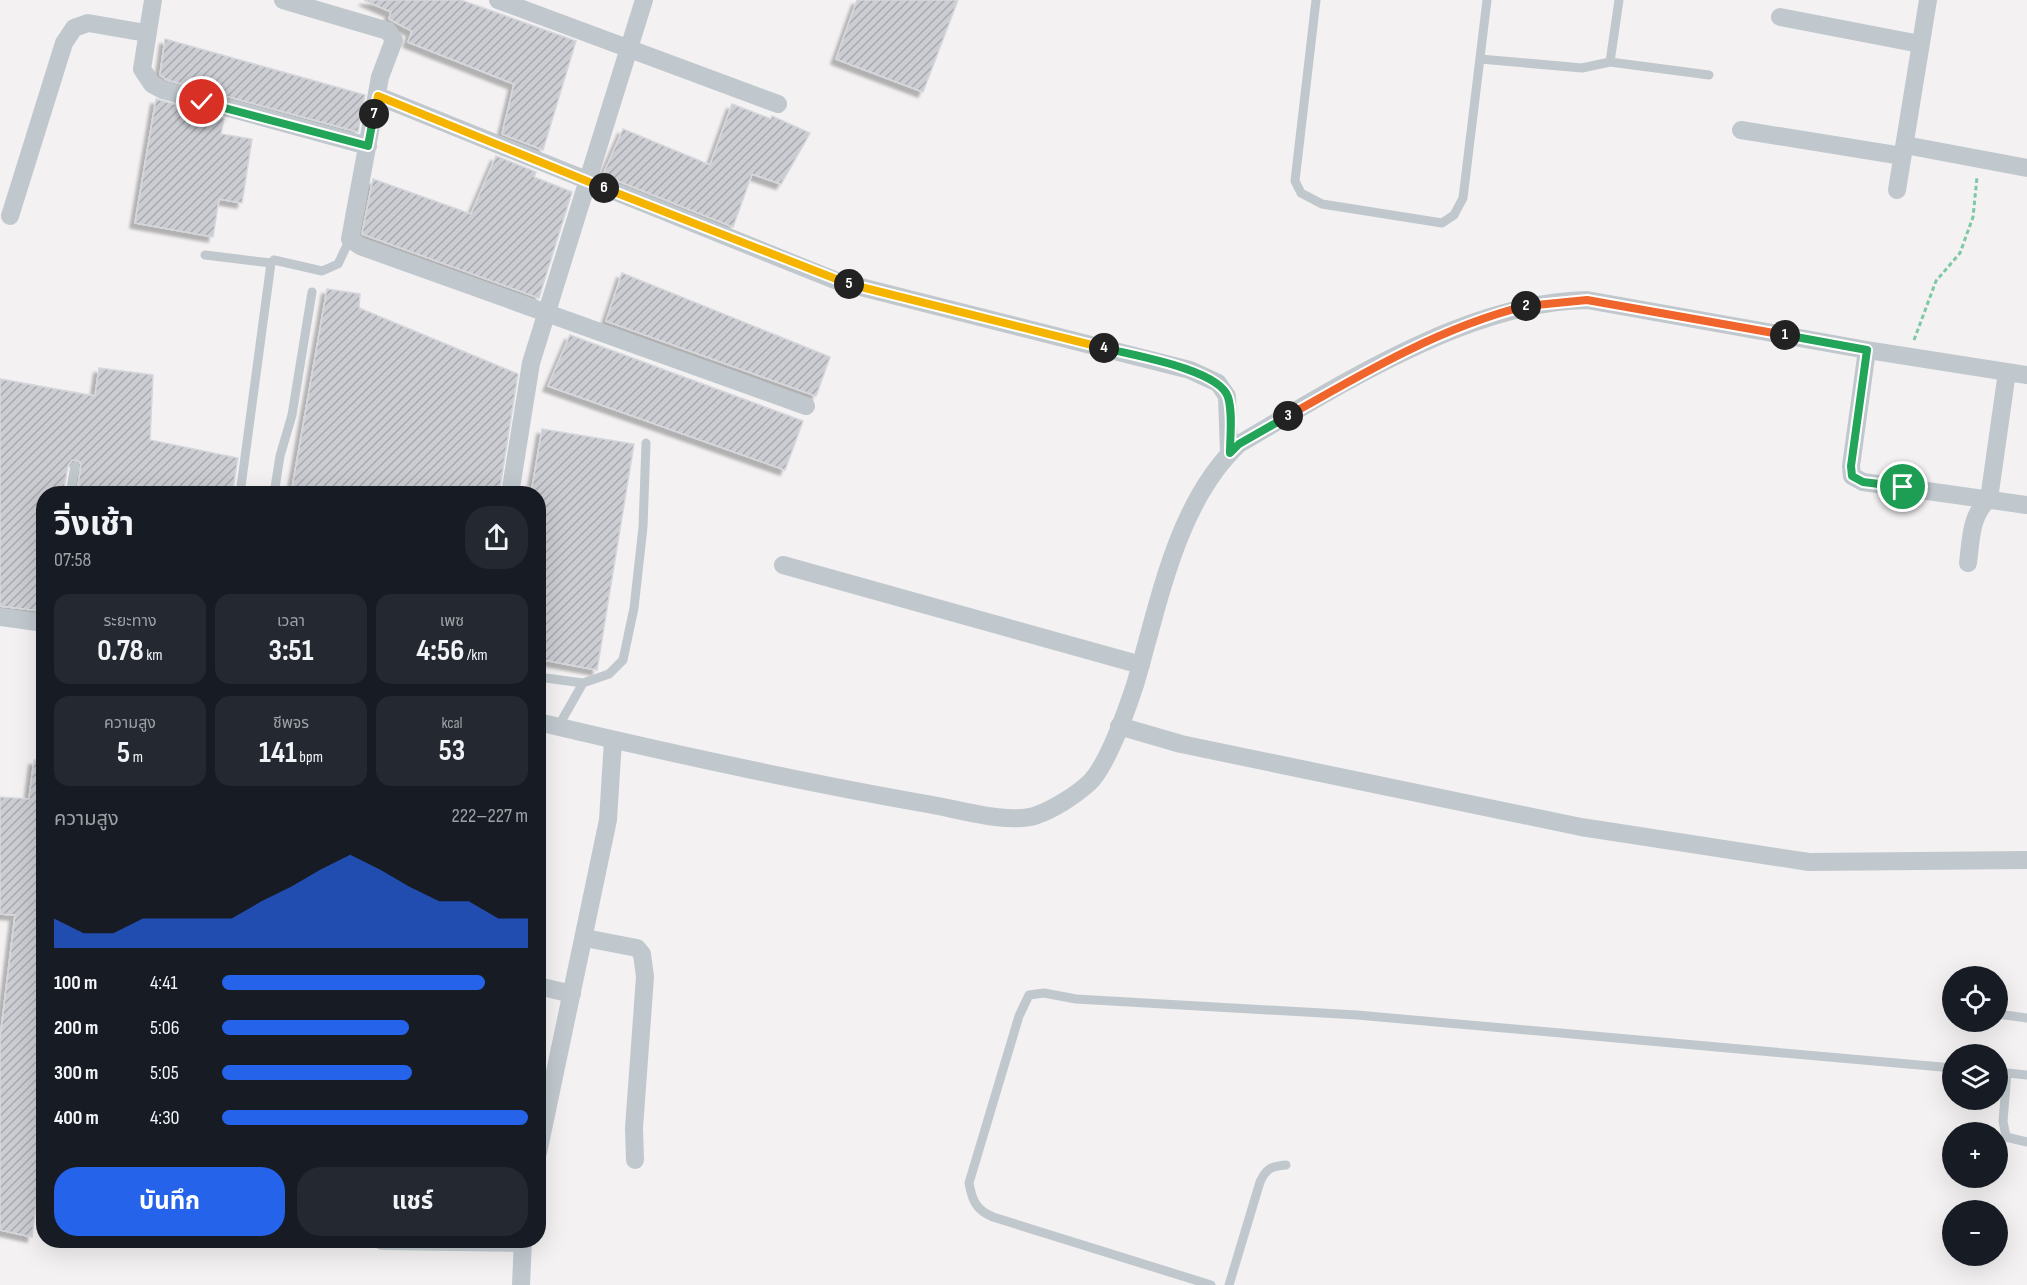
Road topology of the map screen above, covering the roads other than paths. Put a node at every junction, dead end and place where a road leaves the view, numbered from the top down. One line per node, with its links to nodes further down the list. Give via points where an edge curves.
1 (153, 0): 10 (street)
2 (283, 0): 16 (street, via 388,31 394,40 380,77)
3 (498, 0): 12 (street)
4 (644, 0): 12 (street)
5 (1316, 0): 13 (lane, via 1295,181 1301,193 1322,204 1442,223 1454,216 1463,198)
6 (1487, 0): 13 (lane)
7 (1619, 0): 14 (lane)
8 (1928, 0): 11 (street)
9 (1780, 17): 11 (street)
10 (146, 33): 19 (street, via 142,69 163,90); 24 (street, via 88,23 74,28 64,43)
11 (1920, 44): 20 (street)
12 (629, 48): 17 (street); 22 (street)
13 (1480, 59): 14 (lane, via 1582,68)
14 (1610, 62): 15 (lane)
15 (1709, 75)
16 (378, 96): 19 (street); 22 (street)
17 (778, 104)
18 (1741, 130): 20 (street)
19 (368, 146): 25 (street)
20 (1904, 150): 21 (street); 23 (street)
21 (2027, 168)
22 (587, 182): 29 (street); 35 (street, via 837,281 1190,370 1218,383 1227,396)
23 (1897, 190)
24 (10, 216)
25 (350, 239): 27 (lane, via 338,264 322,271 274,260); 29 (street, via 360,246)
26 (205, 255): 27 (lane)
27 (271, 263): 38 (lane)
28 (312, 292): 39 (lane, via 292,415)
29 (546, 313): 33 (street); 40 (street, via 525,393)
30 (1867, 350): 31 (street); 35 (street, via 1587,300 1525,306 1485,317 1378,365); 41 (street, via 1852,476 1863,482)
31 (2007, 372): 32 (street); 41 (street)
32 (2027, 375)
33 (806, 406)
34 (646, 443): 49 (lane, via 642,538 623,660 609,674)
35 (1230, 453): 47 (street, via 1205,483 1186,518)
36 (75, 466): 37 (lane)
37 (71, 486)
38 (241, 486)
39 (274, 486)
40 (511, 486)
41 (1989, 499): 42 (street); 43 (street, via 1976,516)
42 (2027, 505)
43 (1968, 563)
44 (783, 565): 47 (street)
45 (0, 617): 46 (street)
46 (36, 622)
47 (1141, 664): 51 (street)
48 (546, 678): 49 (lane)
49 (583, 683): 52 (lane)
50 (546, 724): 52 (street)
51 (1119, 726): 53 (street, via 1090,782 1035,816 1003,817 784,777); 54 (street, via 1181,744 1581,827 1809,862)
52 (558, 727): 53 (street)
53 (613, 740): 55 (street, via 608,820)
54 (2027, 860)
55 (585, 938): 57 (street); 66 (street, via 637,948 642,954 645,977)
56 (546, 988): 57 (street)
57 (572, 994): 64 (street)
58 (2008, 1015): 59 (lane)
59 (2027, 1018)
60 (1942, 1067): 70 (lane, via 1357,1016 1029,995 1018,1016 969,1183 976,1206 993,1216)
61 (2008, 1073): 62 (lane)
62 (2027, 1075)
63 (2003, 1110): 65 (lane, via 2006,1137)
64 (546, 1116)
65 (2027, 1142)
66 (635, 1160)
67 (1286, 1166): 71 (lane, via 1265,1171)
68 (522, 1248): 69 (street)
69 (522, 1285)
70 (1211, 1285)
71 (1229, 1285)

